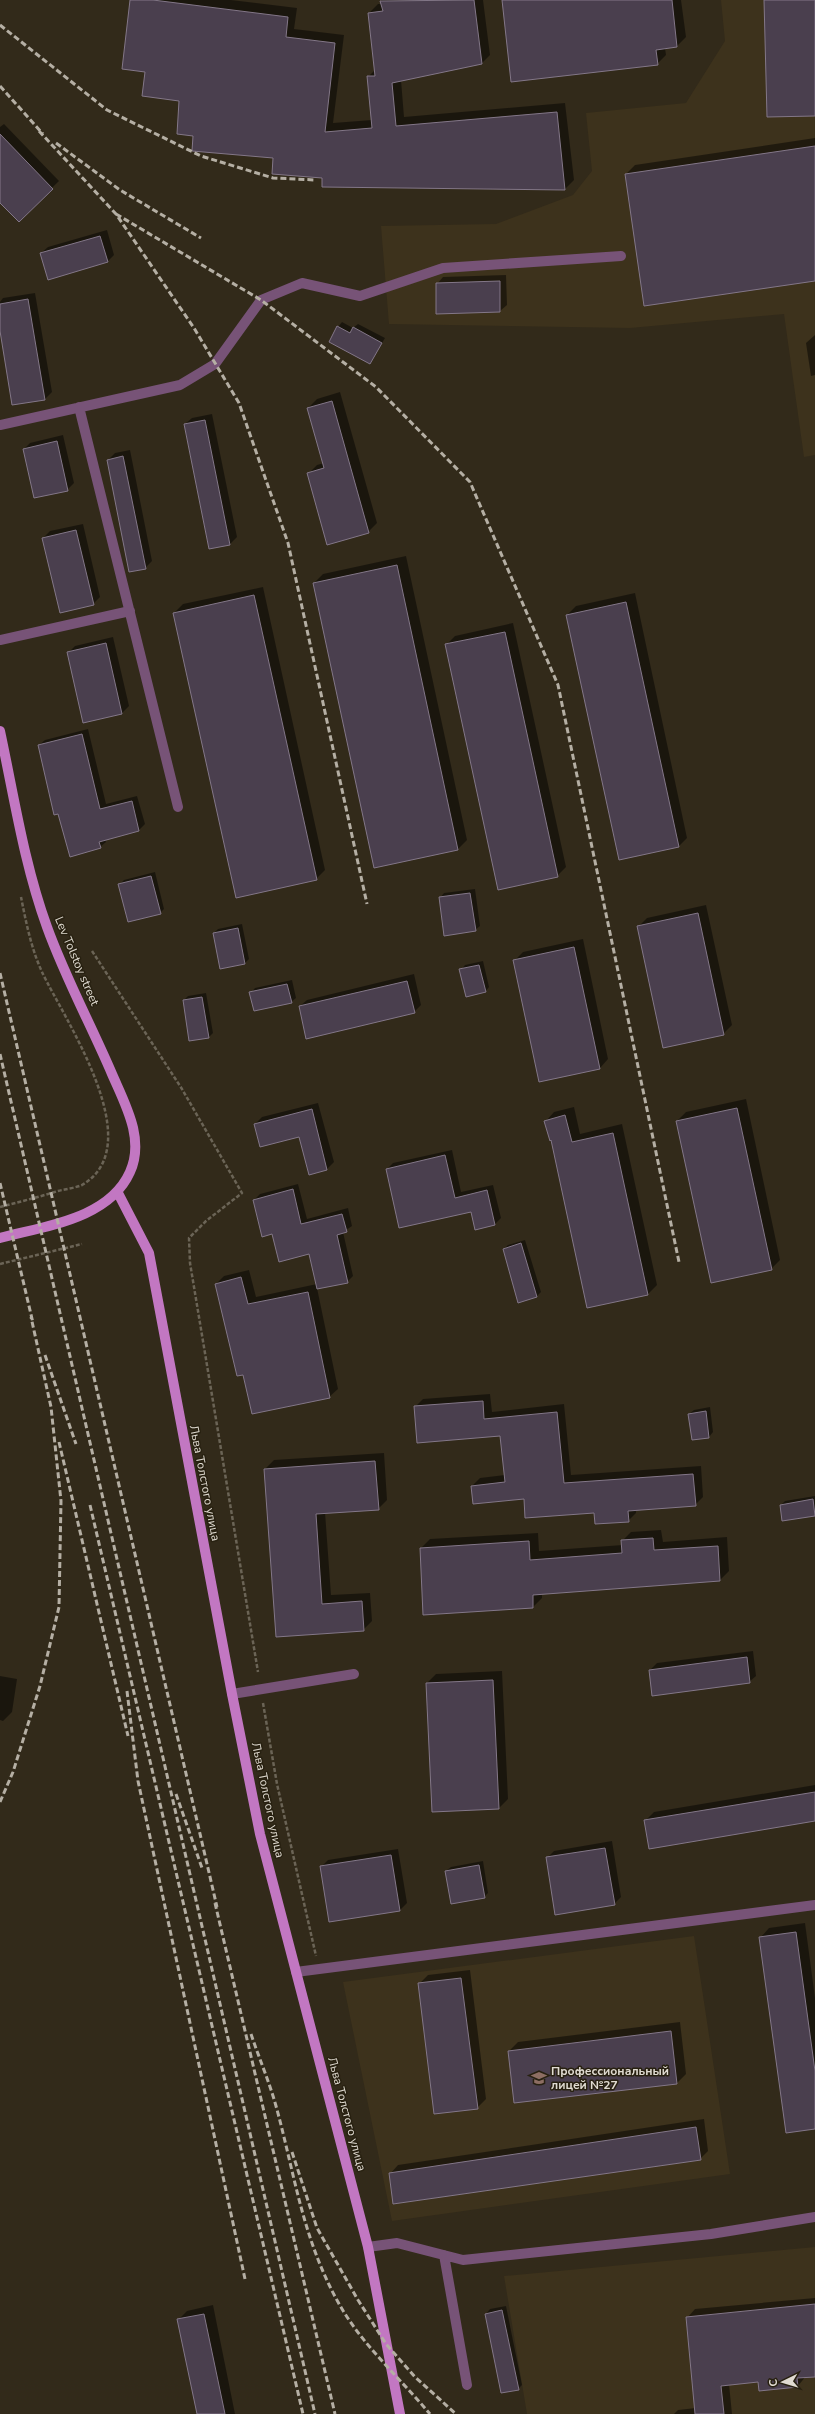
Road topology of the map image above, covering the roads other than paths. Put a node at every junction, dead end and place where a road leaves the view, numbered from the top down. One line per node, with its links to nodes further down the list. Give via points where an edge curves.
1 (621, 256): 2 (street, via 443,268 360,296 302,284 261,300 216,364 180,385)
2 (79, 407): 3 (street); 4 (street)
3 (0, 425)
4 (130, 611): 5 (street); 7 (street)
5 (0, 640)
6 (0, 731): 8 (main road, Lev Tolstoy street, via 31,870 47,926 68,980 95,1034 131,1118 136,1150 130,1171)
7 (178, 807)
8 (118, 1193): 9 (main road, via 96,1208 68,1220); 11 (main road, Льва Толстого улица, via 148,1253)
9 (0, 1238)
10 (354, 1674): 11 (street)
11 (232, 1694): 13 (main road, Льва Толстого улица, via 260,1834)
12 (815, 1905): 13 (street)
13 (296, 1972): 15 (main road, Льва Толстого улица)
14 (815, 2217): 16 (street, via 711,2234 550,2252 463,2260)
15 (368, 2247): 16 (street, via 397,2243); 18 (main road, Льва Толстого улица)
16 (444, 2255): 17 (street)
17 (467, 2385)
18 (400, 2414)

